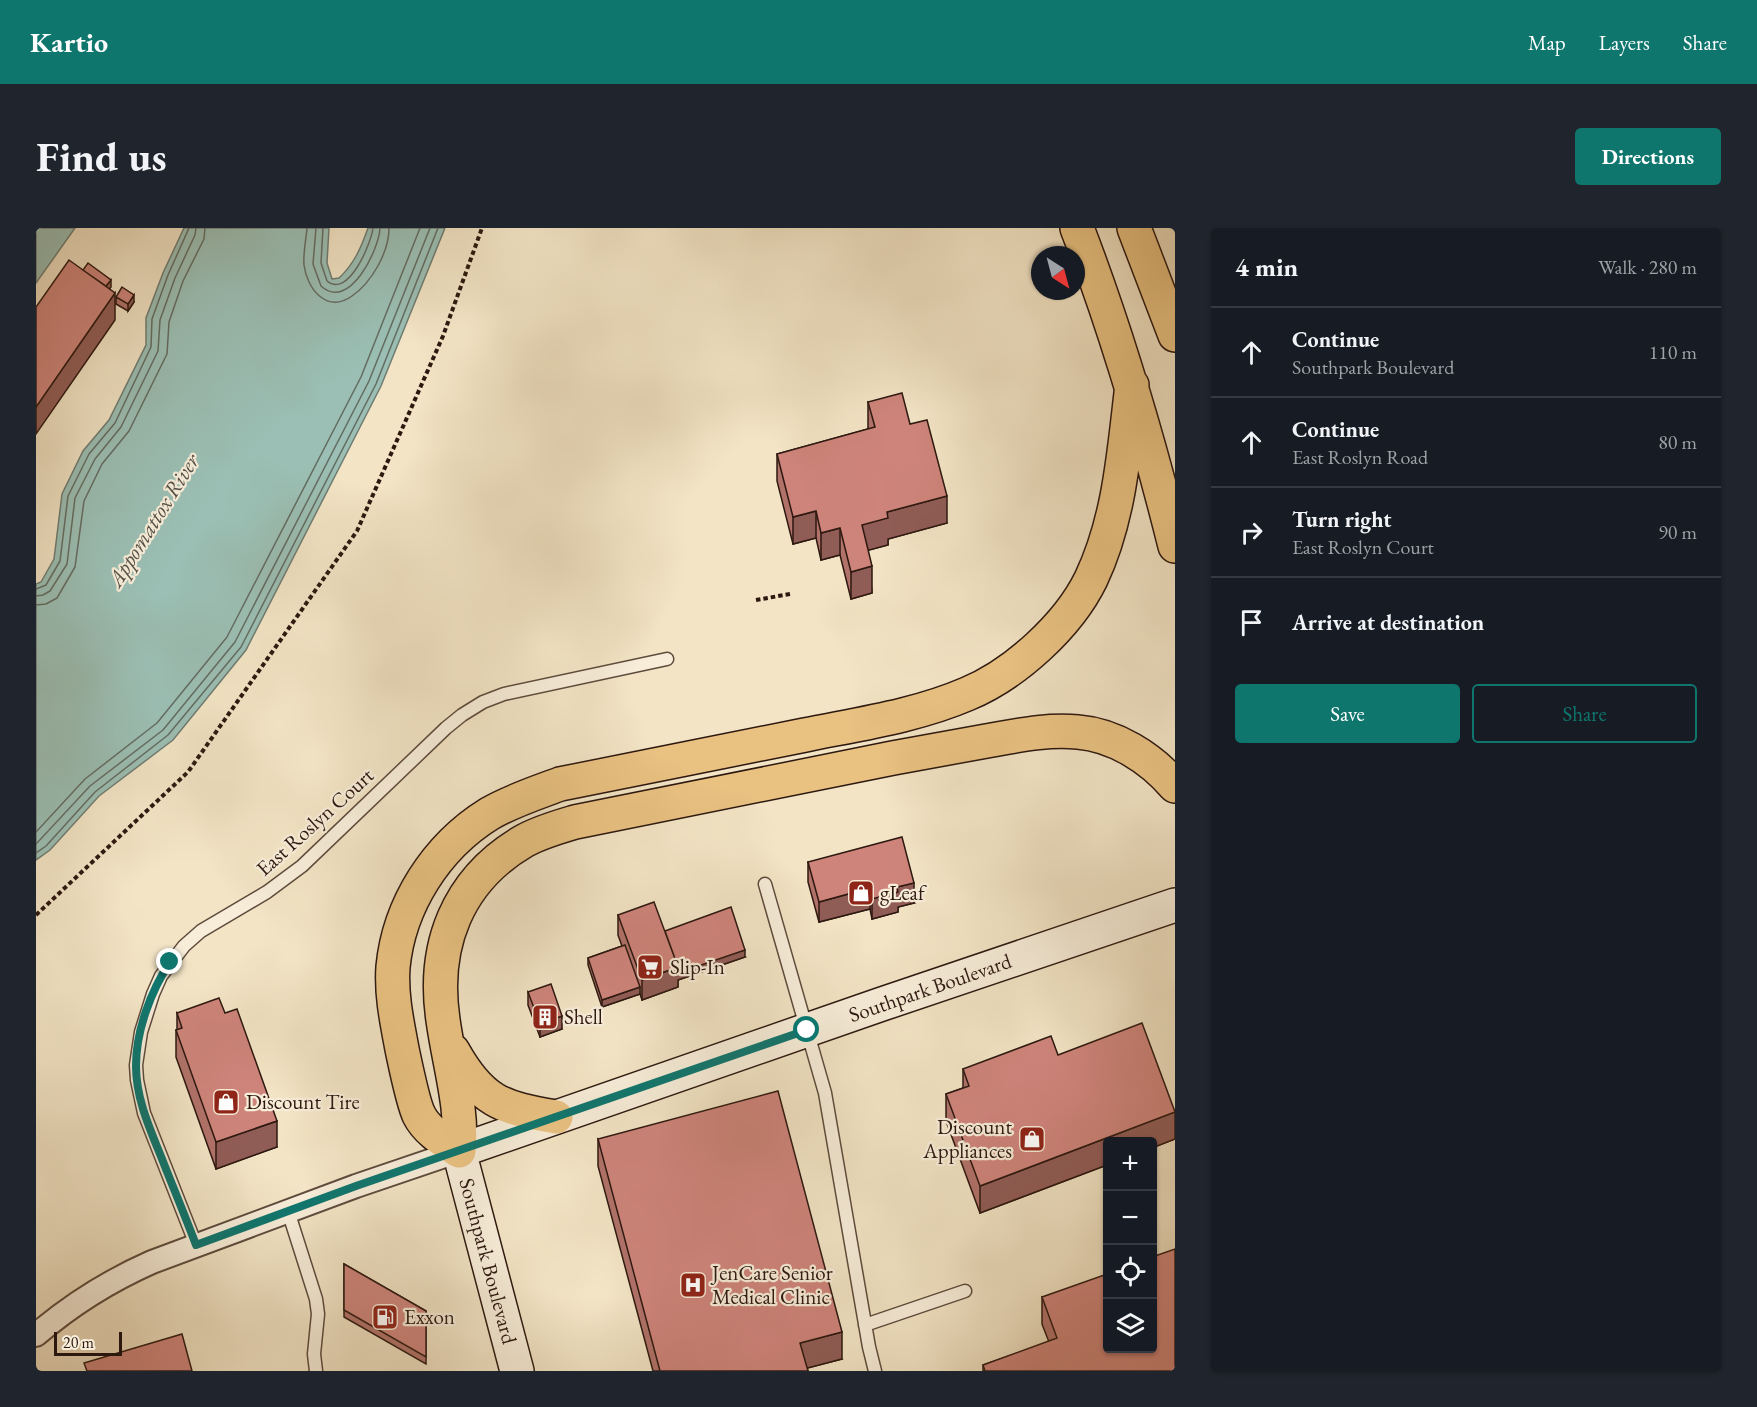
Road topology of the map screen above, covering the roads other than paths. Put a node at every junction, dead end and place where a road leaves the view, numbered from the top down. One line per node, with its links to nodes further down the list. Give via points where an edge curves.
1 (1077, 228): 4 (highway)
2 (1134, 228): 3 (highway)
3 (1175, 334)
4 (1132, 385): 5 (highway); 13 (highway, via 1112,525 1090,581 1053,632 990,683 906,714 560,784 490,814 462,833 441,856 408,907 396,949 393,998 418,1115 436,1136)
5 (1175, 546)
6 (667, 659): 15 (lane, East Roslyn Court, via 504,694 483,702 428,744 302,866 201,931 170,962 153,994 141,1032 137,1080 144,1113)
7 (1175, 786): 11 (highway, via 1152,764 1116,742 1098,735 1055,731 912,754 546,831 505,854 482,874 464,897 450,925 439,984)
8 (765, 884): 10 (lane)
9 (1167, 908): 10 (main road, Southpark Boulevard)
10 (807, 1030): 12 (main road, Southpark Boulevard); 17 (lane, via 825,1093)
11 (446, 1040): 12 (highway, via 471,1081 491,1098 523,1112); 13 (highway, via 460,1116)
12 (556, 1117): 13 (main road, Southpark Boulevard)
13 (459, 1151): 14 (street); 20 (main road, Southpark Boulevard)
14 (288, 1211): 15 (street); 19 (lane, via 316,1299)
15 (196, 1245): 18 (street, via 123,1275 83,1298)
16 (965, 1291): 17 (lane)
17 (865, 1325): 21 (lane)
18 (36, 1335)
19 (316, 1371)
20 (517, 1371)
21 (875, 1371)

